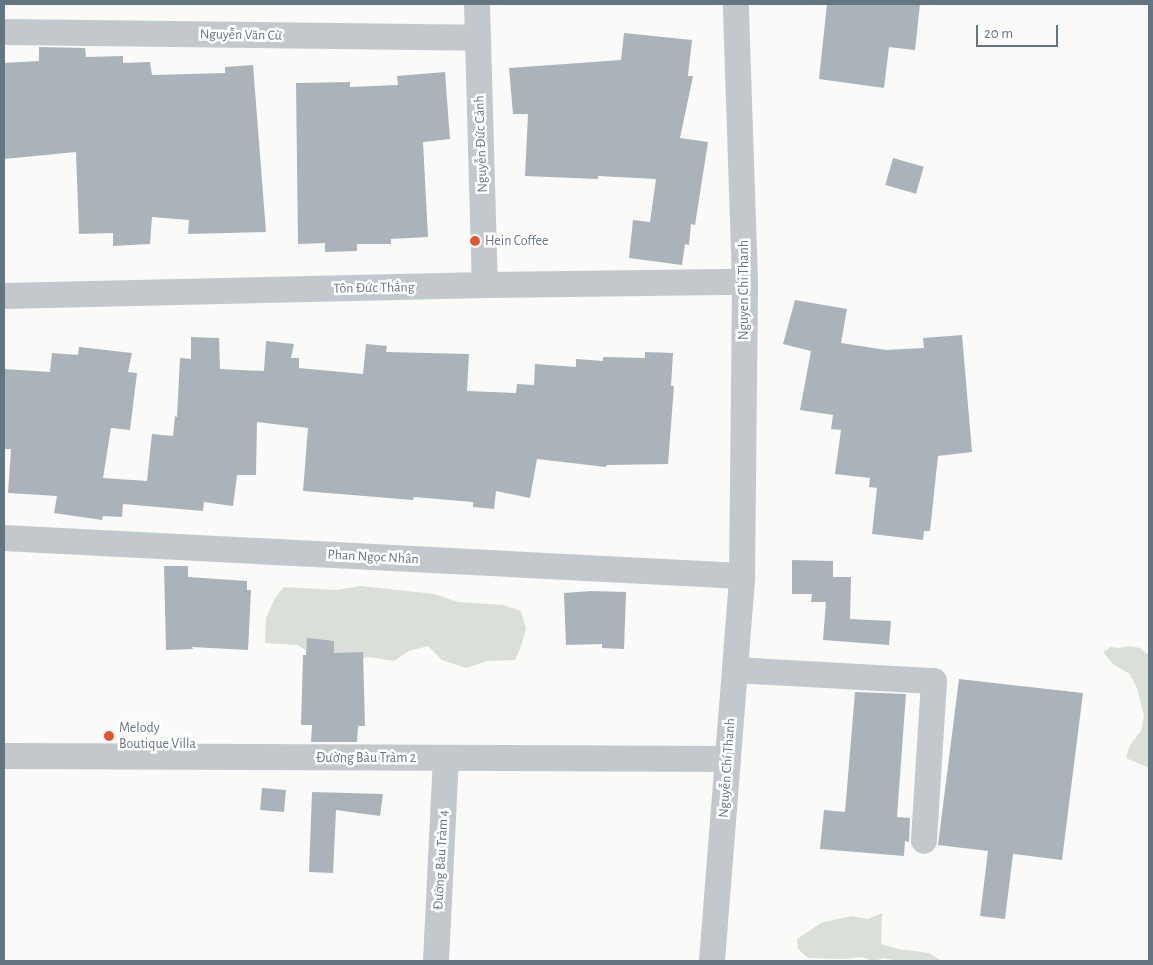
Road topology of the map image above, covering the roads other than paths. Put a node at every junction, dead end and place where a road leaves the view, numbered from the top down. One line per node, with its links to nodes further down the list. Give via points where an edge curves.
1 (478, 4): 4 (street, Nguyễn Đức Cảnh)
2 (736, 4): 5 (street, Nguyen Chi Thanh)
3 (4, 32): 4 (street, Nguyễn Văn Cừ)
4 (478, 38): 6 (street, Nguyễn Đức Cảnh)
5 (745, 282): 6 (street, Tôn Đức Thắng); 9 (street, Nguyen Chi Thanh)
6 (485, 285): 7 (street, Tôn Đức Thắng)
7 (4, 296)
8 (4, 538): 9 (street, Phan Ngọc Nhân)
9 (742, 576): 10 (street, Nguyễn Chí Thanh)
10 (735, 670): 13 (street, Nguyễn Chí Thanh); 14 (street, via 934,681)
11 (4, 756): 12 (street, Đường Bàu Tràm 2)
12 (446, 758): 13 (street, Đường Bàu Tràm 2); 15 (street, Đường Bàu Tràm 4)
13 (728, 759): 16 (street, Nguyễn Chí Thanh)
14 (924, 841)
15 (436, 961)
16 (712, 961)

